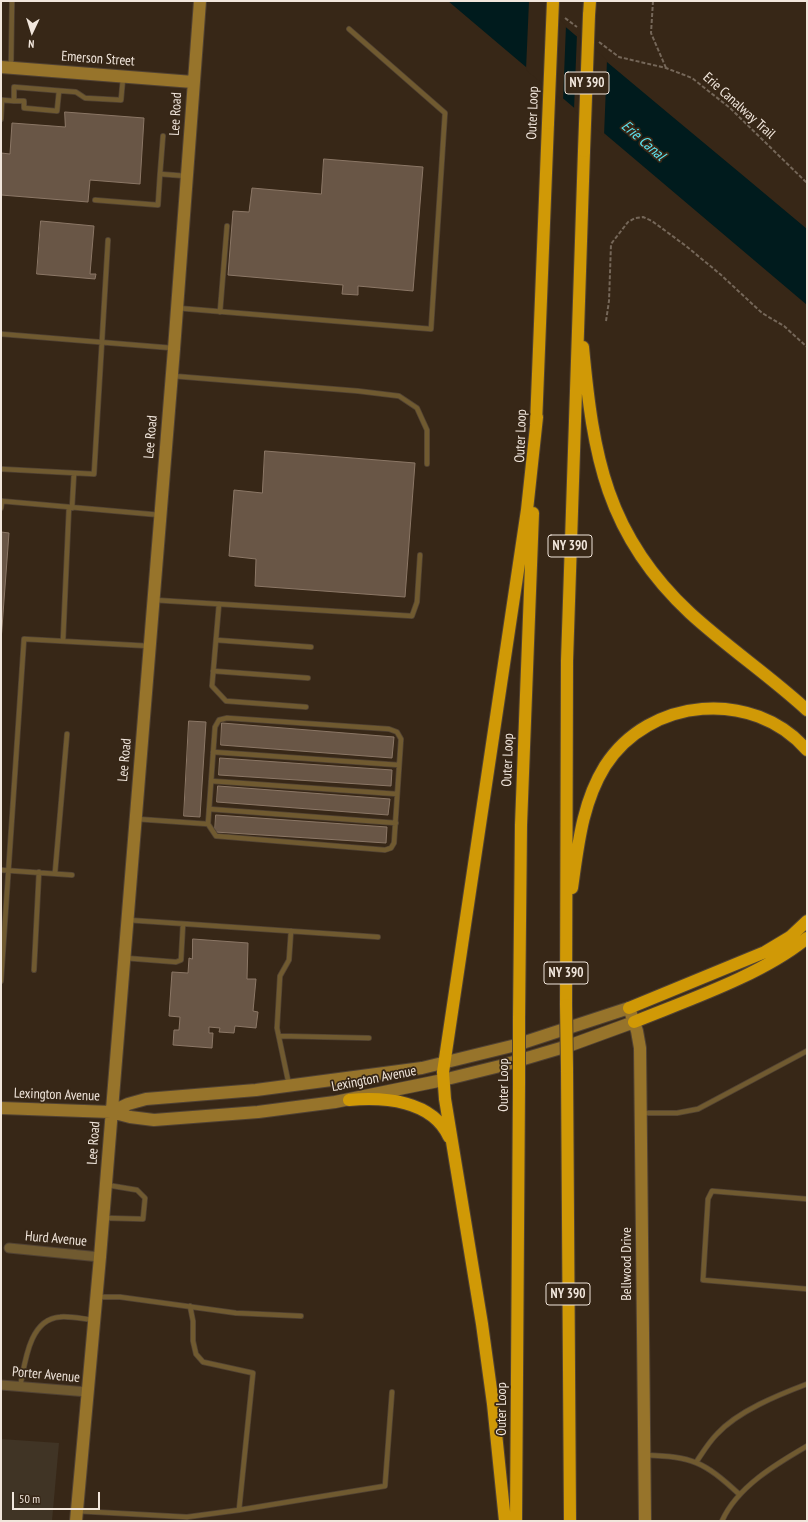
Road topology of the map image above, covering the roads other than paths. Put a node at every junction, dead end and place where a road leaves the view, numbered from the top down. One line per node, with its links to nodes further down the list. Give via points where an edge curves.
1 (12, 1): 6 (lane)
2 (200, 1): 8 (street, Lee Road)
3 (553, 1): 26 (highway, Outer Loop / NY 390, bridge)
4 (590, 1): 19 (highway, NY 390, bridge)
5 (349, 28): 21 (lane, via 446,113 431,330)
6 (6, 67): 7 (street, Emerson Street)
7 (124, 76): 8 (street, Emerson Street); 9 (lane, via 121,100 85,98 76,92)
8 (193, 82): 15 (street, Lee Road)
9 (58, 91): 11 (lane, via 14,87); 11 (lane, via 57,111 24,108 24,101)
10 (2, 100): 11 (lane); 12 (lane)
11 (14, 101)
12 (1, 119)
13 (163, 136): 14 (lane)
14 (160, 174): 15 (lane); 16 (lane, via 158,205)
15 (187, 176): 20 (street, Lee Road)
16 (95, 200)
17 (227, 226): 21 (lane)
18 (108, 240): 23 (lane)
19 (580, 275): 44 (highway, via 584,354 594,440 603,475 624,528 644,561 682,605); 66 (highway, NY 390, via 566,661)
20 (177, 308): 21 (lane); 24 (street, Lee Road)
21 (220, 312)
22 (1, 334): 23 (lane)
23 (103, 342): 24 (lane); 29 (lane, via 94,474)
24 (174, 349): 25 (street, Lee Road)
25 (172, 376): 27 (lane, via 399,396 417,408 427,430); 33 (street, Lee Road)
26 (536, 417): 75 (highway, via 526,510); 105 (highway, Outer Loop / NY 390, bridge, via 521,818)
27 (427, 464)
28 (1, 469): 29 (lane)
29 (74, 473): 32 (lane)
30 (1, 501): 31 (lane); 32 (lane)
31 (1, 508)
32 (71, 508): 33 (lane); 38 (lane)
33 (160, 516): 35 (street, Lee Road)
34 (420, 555): 36 (lane, via 417,602 412,616)
35 (153, 600): 36 (lane); 39 (street, Lee Road)
36 (219, 604): 37 (lane)
37 (216, 640): 40 (lane); 41 (lane)
38 (63, 641): 39 (lane); 56 (lane, via 24,639)
39 (149, 646): 52 (street, Lee Road)
40 (311, 646)
41 (213, 671): 42 (lane); 43 (lane, via 212,686 226,701)
42 (308, 678)
43 (306, 707)
44 (807, 710)
45 (67, 734): 58 (lane)
46 (807, 750): 66 (highway, via 790,734 771,722 744,712 719,708 700,708 673,714 631,737 609,761 591,796 579,838)
47 (213, 752): 48 (lane); 48 (lane, via 215,727 219,720 227,718 381,728 397,732 401,738); 49 (lane)
48 (399, 765): 50 (lane)
49 (211, 781): 50 (lane); 51 (lane)
50 (397, 794): 54 (lane)
51 (209, 810): 53 (lane); 54 (lane)
52 (135, 819): 53 (lane); 60 (street, Lee Road)
53 (208, 824): 54 (lane, via 216,836 385,850 391,848 394,843)
54 (396, 824)
55 (1, 870): 56 (lane)
56 (8, 870): 57 (lane); 69 (lane)
57 (39, 872): 58 (lane); 68 (lane)
58 (55, 874): 59 (lane)
59 (72, 875)
60 (127, 920): 62 (lane); 67 (street, Lee Road)
61 (807, 921): 70 (highway, via 790,937 765,952)
62 (184, 924): 63 (lane); 67 (lane, via 181,960 176,962)
63 (291, 931): 64 (lane); 72 (lane, via 289,960 280,976 277,1028)
64 (378, 937)
65 (807, 938): 71 (highway, via 789,952 759,968)
66 (566, 941): 106 (highway, NY 390, bridge)
67 (124, 958): 80 (street, Lee Road)
68 (34, 970)
69 (1, 980)
70 (629, 1008): 71 (street, Bellwood Drive); 75 (street, Lexington Avenue, via 545,1037)
71 (634, 1022): 76 (street, Lexington Avenue, via 543,1054); 81 (street, Bellwood Drive, via 640,1048)
72 (279, 1036): 73 (lane); 77 (lane)
73 (369, 1038)
74 (807, 1051): 81 (lane, via 698,1109 677,1113)
75 (444, 1064): 76 (highway); 77 (street, Lexington Avenue)
76 (443, 1080): 78 (street, Lexington Avenue); 82 (highway)
77 (290, 1086): 80 (street, Lexington Avenue, via 146,1099)
78 (349, 1100): 80 (street, Lexington Avenue, via 258,1112 174,1119 138,1119); 82 (highway, via 390,1100 420,1108 442,1126)
79 (1, 1108): 80 (street, Lexington Avenue)
80 (111, 1112): 83 (street, Lee Road)
81 (641, 1113): 99 (street, Bellwood Drive)
82 (453, 1148): 104 (highway, via 489,1375)
83 (105, 1185): 85 (street, Lee Road); 85 (lane, via 137,1190 145,1198 143,1219)
84 (807, 1199): 88 (lane, via 712,1191 708,1199 703,1280)
85 (103, 1218): 87 (street, Lee Road)
86 (9, 1248): 87 (street, Hurd Avenue)
87 (100, 1257): 89 (street, Lee Road)
88 (807, 1289)
89 (96, 1298): 90 (lane, via 120,1297); 92 (street, Lee Road)
90 (190, 1306): 91 (lane, via 236,1313); 102 (lane, via 193,1341 196,1354 202,1362 253,1373)
91 (301, 1316)
92 (94, 1320): 95 (lane, via 59,1317 42,1324 33,1338); 96 (street, Lee Road)
93 (807, 1384): 100 (lane, via 741,1415 718,1433)
94 (1, 1385): 95 (street, Porter Avenue)
95 (20, 1387): 96 (street, Porter Avenue)
96 (88, 1392): 103 (street, Lee Road)
97 (392, 1392): 102 (lane, via 385,1486)
98 (807, 1446): 101 (lane)
99 (644, 1454): 100 (lane); 107 (street, Bellwood Drive)
100 (697, 1461): 101 (lane)
101 (739, 1494): 108 (lane)
102 (239, 1510): 103 (lane, via 187,1517)
103 (77, 1516)
104 (505, 1521)
105 (516, 1521)
106 (570, 1521)
107 (645, 1521)
108 (722, 1521)

